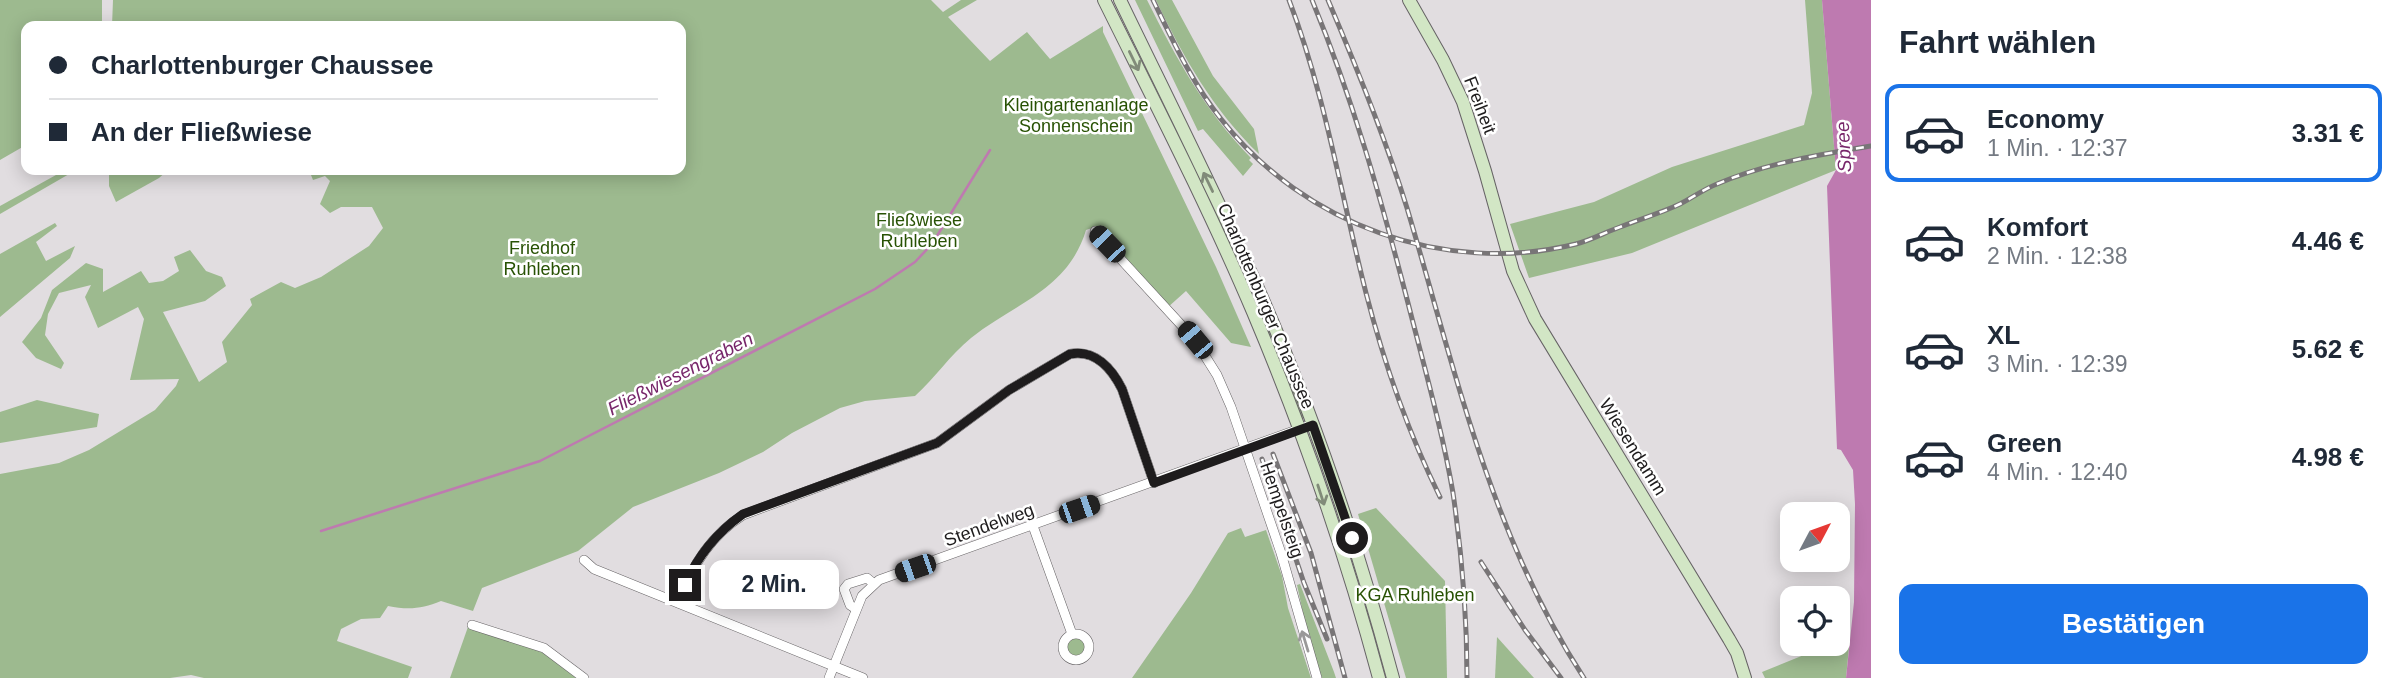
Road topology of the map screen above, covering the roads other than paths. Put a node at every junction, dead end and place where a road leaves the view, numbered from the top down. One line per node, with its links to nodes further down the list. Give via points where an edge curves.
1 (1104, 0): 7 (main road, Charlottenburger Chaussee, one-way to 7, via 1239,279)
2 (1120, 0): 6 (main road, Charlottenburger Chaussee, one-way to 2, via 1245,261)
3 (1414, 2): 4 (main road, Freiheit, via 1463,102)
4 (1500, 229): 24 (main road, Wiesendamm, via 1535,319 1730,639)
5 (1095, 232): 8 (street, Hempelsteig, via 1201,349 1224,391)
6 (1313, 425): 7 (street, Stendelweg); 23 (main road, Charlottenburger Chaussee)
7 (1299, 430): 8 (street, Stendelweg); 22 (main road, Charlottenburger Chaussee, one-way to 22)
8 (1245, 450): 9 (street, Stendelweg); 21 (street, Hempelsteig, one-way to 8)
9 (1154, 483): 10 (street, Stendelweg); 13 (street, via 1114,374 1095,358 1070,354 1009,390 937,443 743,514 702,554)
10 (1033, 526): 12 (street, Stendelweg); 16 (street)
11 (584, 560): 13 (street, via 594,569)
12 (873, 583): 14 (street, Stendelweg); 14 (street, Stendelweg, via 867,578 844,589)
13 (679, 603): 17 (street)
14 (856, 608): 17 (street, Stendelweg)
15 (472, 625): 18 (street, via 544,648)
16 (1072, 634)
17 (834, 666): 19 (street, Stendelweg); 20 (street)
18 (584, 678)
19 (829, 678)
20 (863, 678)
21 (1317, 678)
22 (1379, 678)
23 (1393, 678)
24 (1745, 678)

